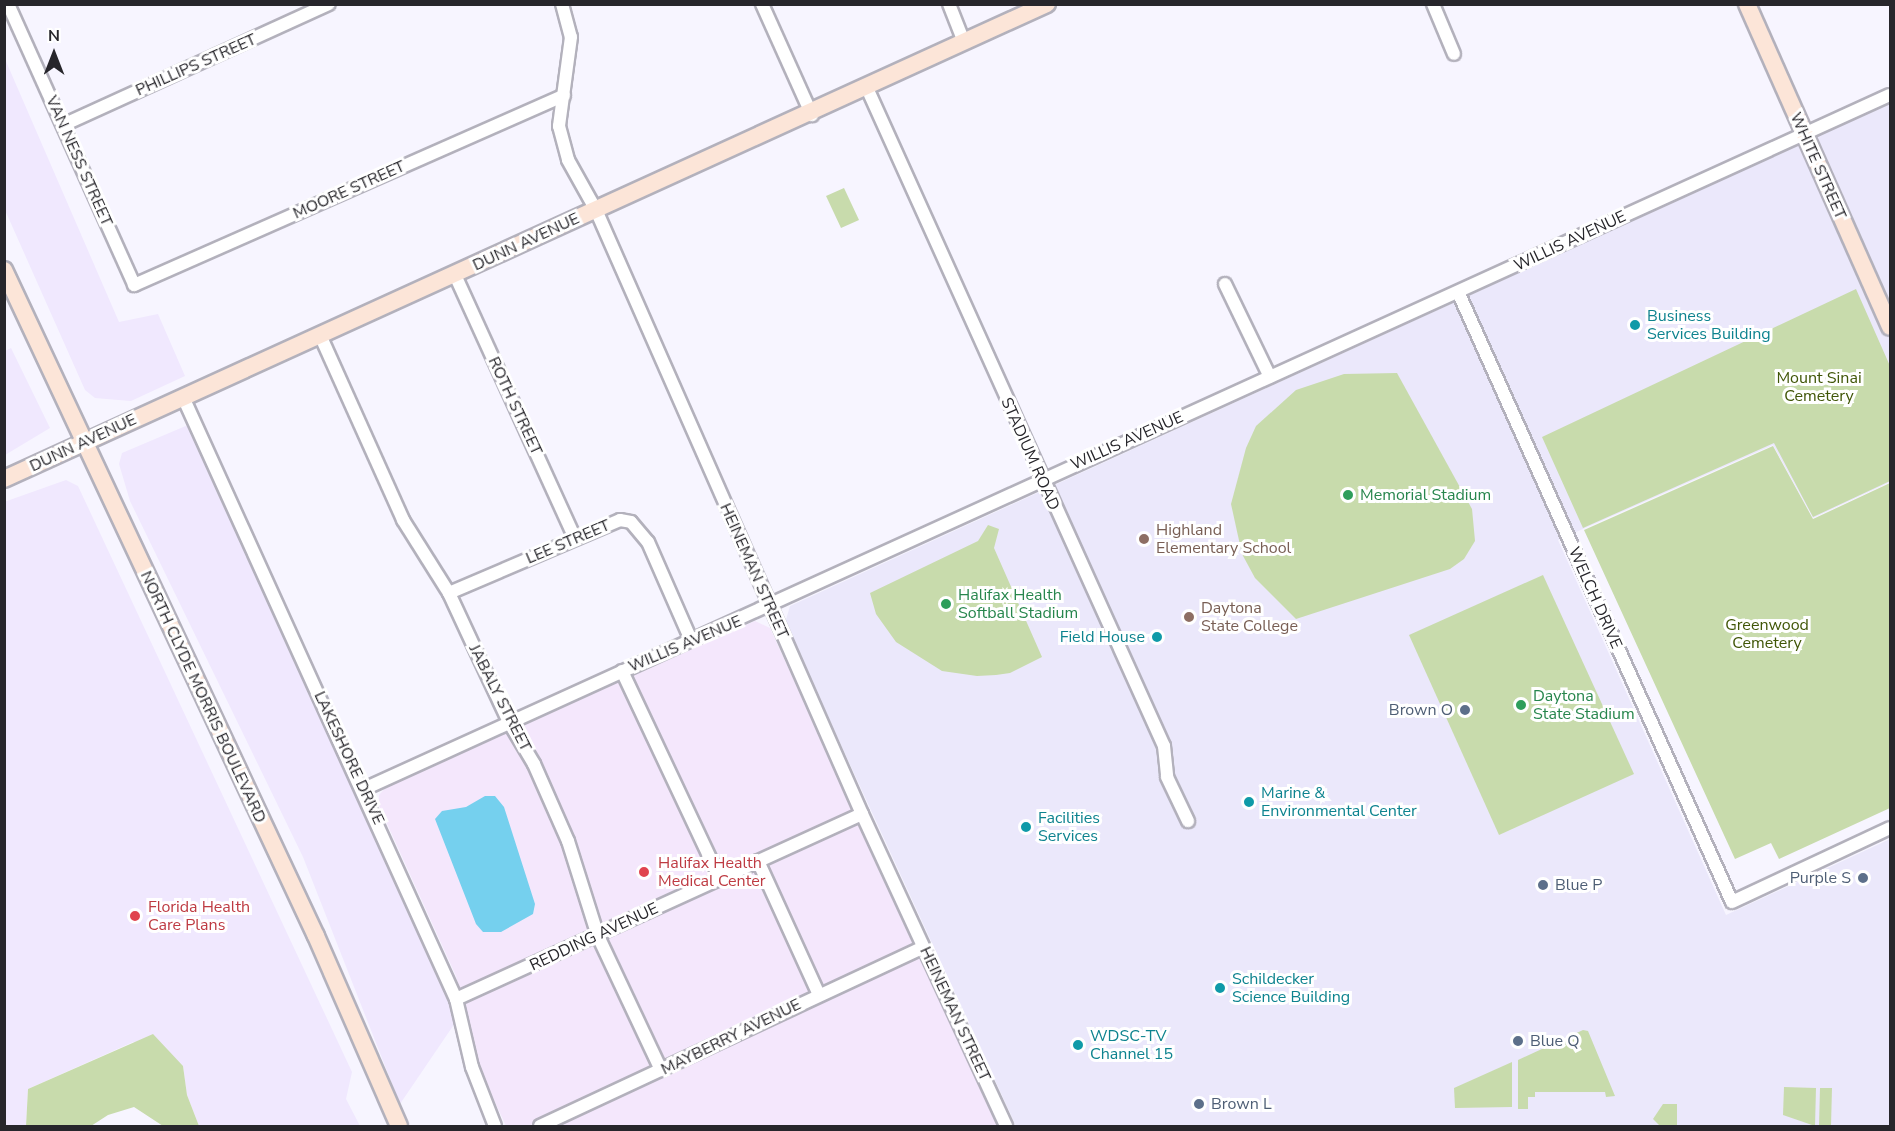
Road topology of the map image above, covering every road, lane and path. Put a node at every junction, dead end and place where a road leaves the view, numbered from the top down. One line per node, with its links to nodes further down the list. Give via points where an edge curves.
1 (8, 4): 15 (street, VAN NESS STREET)
2 (329, 4): 15 (street, PHILLIPS STREET)
3 (562, 4): 12 (street, HEINEMAN STREET, via 571,37)
4 (762, 4): 14 (street)
5 (949, 4): 9 (street)
6 (1047, 4): 9 (main road, DUNN AVENUE)
7 (1433, 4): 10 (street)
8 (1747, 4): 16 (main road, WHITE STREET)
9 (964, 42): 11 (main road, DUNN AVENUE)
10 (1454, 54)
11 (867, 88): 14 (main road, DUNN AVENUE); 29 (street, STADIUM ROAD)
12 (564, 95): 17 (street, HEINEMAN STREET, via 559,126 568,160); 21 (street, MOORE STREET)
13 (1890, 95): 16 (street, WILLIS AVENUE)
14 (812, 115): 17 (main road, DUNN AVENUE)
15 (63, 124): 21 (street, VAN NESS STREET)
16 (1803, 134): 22 (street, WILLIS AVENUE); 23 (main road, WHITE STREET)
17 (596, 210): 19 (main road, DUNN AVENUE); 32 (street, HEINEMAN STREET)
18 (4, 270): 27 (main road, NORTH CLYDE MORRIS BOULEVARD)
19 (455, 275): 24 (main road, DUNN AVENUE); 30 (street, ROTH STREET)
20 (1225, 284): 25 (street)
21 (135, 285)
22 (1459, 294): 25 (street, WILLIS AVENUE); 39 (street, WELCH DRIVE, via 1731,902)
23 (1890, 327)
24 (320, 335): 26 (main road, DUNN AVENUE); 31 (street, JABALY STREET, via 403,520)
25 (1270, 377): 29 (street, WILLIS AVENUE)
26 (183, 397): 27 (main road, DUNN AVENUE); 36 (street, LAKESHORE DRIVE)
27 (83, 443): 28 (main road, DUNN AVENUE); 47 (main road, NORTH CLYDE MORRIS BOULEVARD, via 316,936)
28 (4, 479)
29 (1041, 480): 32 (street, WILLIS AVENUE); 38 (street, STADIUM ROAD, via 1164,746 1167,777)
30 (575, 538): 31 (street, LEE STREET); 33 (street, LEE STREET, via 620,520 641,531)
31 (449, 593): 35 (street, JABALY STREET)
32 (770, 608): 33 (street, WILLIS AVENUE); 37 (street, HEINEMAN STREET)
33 (691, 640): 34 (street, WILLIS AVENUE)
34 (622, 671): 35 (street, WILLIS AVENUE); 41 (street)
35 (508, 722): 36 (street, WILLIS AVENUE); 42 (street, JABALY STREET, via 534,764 568,841)
36 (364, 789): 45 (street, LAKESHORE DRIVE)
37 (862, 814): 40 (street, REDDING AVENUE); 43 (street, HEINEMAN STREET)
38 (1188, 820)
39 (1890, 828)
40 (758, 861): 41 (street, REDDING AVENUE); 44 (street)
41 (719, 878): 42 (street, REDDING AVENUE)
42 (598, 936): 45 (street, REDDING AVENUE); 46 (street, JABALY STREET)
43 (923, 947): 44 (street, MAYBERRY AVENUE); 50 (street, HEINEMAN STREET)
44 (819, 995): 46 (street, MAYBERRY AVENUE)
45 (456, 999): 48 (street, LAKESHORE DRIVE, via 472,1067)
46 (662, 1070): 49 (street, MAYBERRY AVENUE)
47 (399, 1126)
48 (495, 1126)
49 (540, 1126)
50 (1006, 1126)

